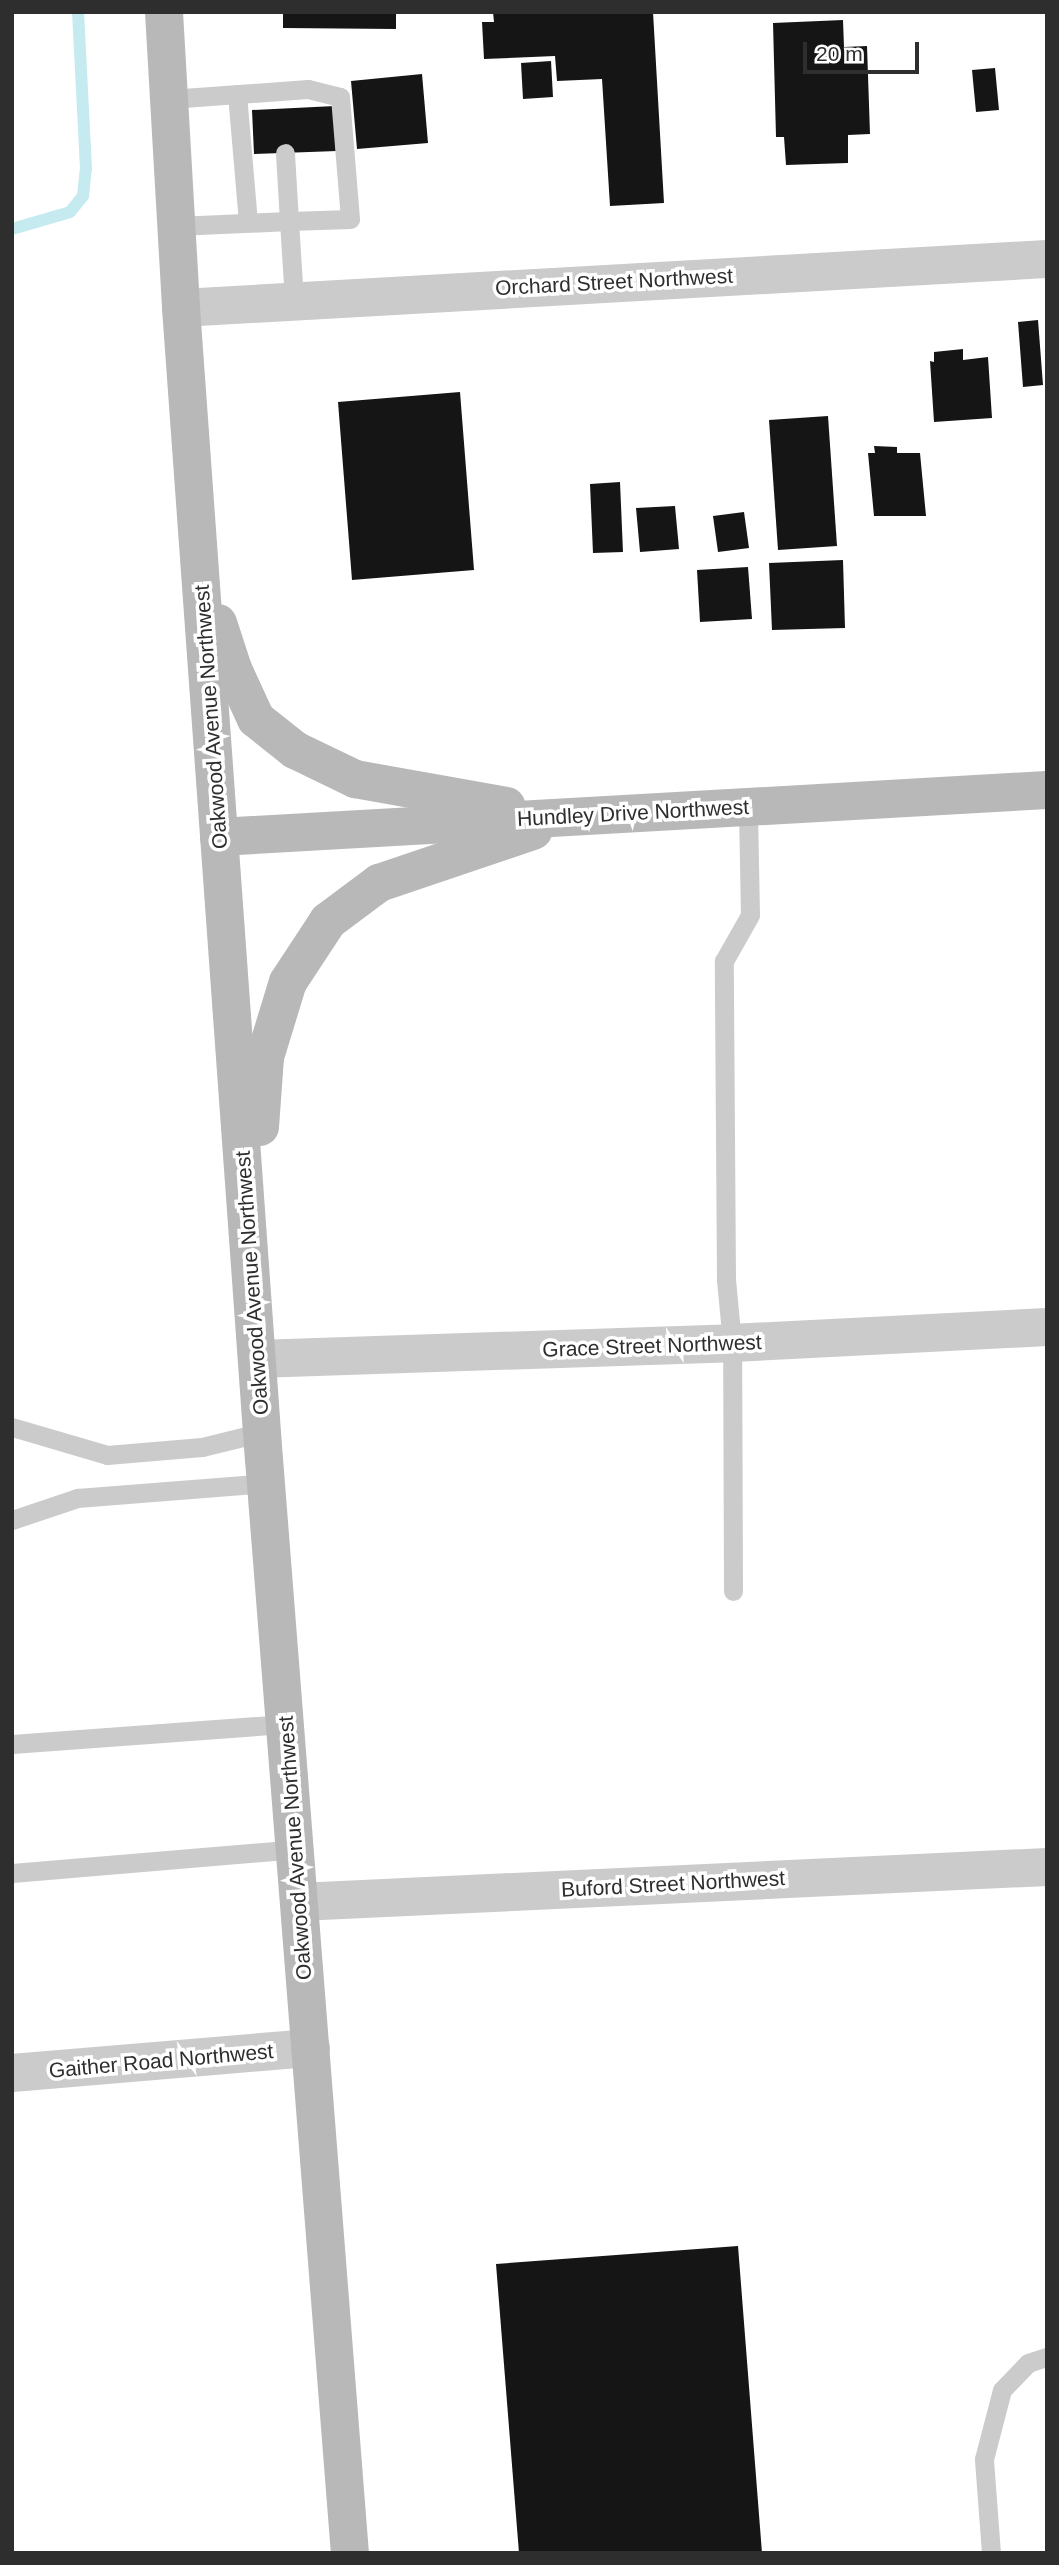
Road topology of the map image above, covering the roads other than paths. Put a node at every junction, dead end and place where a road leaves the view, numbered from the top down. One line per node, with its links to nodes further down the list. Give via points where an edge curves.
1 (164, 12): 4 (street, Oakwood Avenue Northwest)
2 (279, 91): 3 (lane); 5 (lane); 7 (lane, via 308,89 340,97 350,219)
3 (237, 94): 4 (lane); 8 (lane)
4 (169, 99): 9 (street, Oakwood Avenue Northwest)
5 (282, 111)
6 (285, 153): 7 (lane)
7 (289, 221): 8 (lane); 11 (lane)
8 (247, 223): 9 (lane)
9 (176, 226): 12 (street, Oakwood Avenue Northwest)
10 (1047, 258): 11 (street, Orchard Street Northwest)
11 (294, 300): 12 (street, Orchard Street Northwest)
12 (181, 308): 13 (street, Oakwood Avenue Northwest)
13 (199, 562): 16 (street, via 233,669 256,719 295,750 355,779); 17 (street, Oakwood Avenue Northwest)
14 (1047, 790): 15 (street, Hundley Drive Northwest)
15 (748, 807): 16 (street, Hundley Drive Northwest); 20 (lane, via 750,915 724,961 726,1280)
16 (571, 817): 17 (street, Hundley Drive Northwest); 18 (street, via 379,883 328,922 288,982 265,1057)
17 (219, 836): 18 (street, Oakwood Avenue Northwest)
18 (250, 1259): 21 (street, Oakwood Avenue Northwest)
19 (1047, 1328): 20 (street, Grace Street Northwest)
20 (732, 1343): 21 (street, Grace Street Northwest); 26 (lane)
21 (257, 1359): 23 (street, Oakwood Avenue Northwest)
22 (12, 1427): 23 (lane, via 107,1455 202,1447)
23 (263, 1433): 24 (street, Oakwood Avenue Northwest)
24 (266, 1483): 25 (lane, via 77,1498); 27 (street, Oakwood Avenue Northwest)
25 (12, 1520)
26 (733, 1591)
27 (286, 1724): 28 (lane); 29 (street, Oakwood Avenue Northwest)
28 (12, 1744)
29 (295, 1849): 31 (lane); 32 (street, Oakwood Avenue Northwest)
30 (1047, 1867): 32 (street, Buford Street Northwest)
31 (12, 1873)
32 (299, 1902): 33 (street, Oakwood Avenue Northwest)
33 (311, 2048): 34 (street, Gaither Road Northwest); 36 (street, Oakwood Avenue Northwest)
34 (12, 2073)
35 (1047, 2357): 37 (lane, via 1028,2363 1002,2390 984,2459)
36 (350, 2553)
37 (991, 2553)

